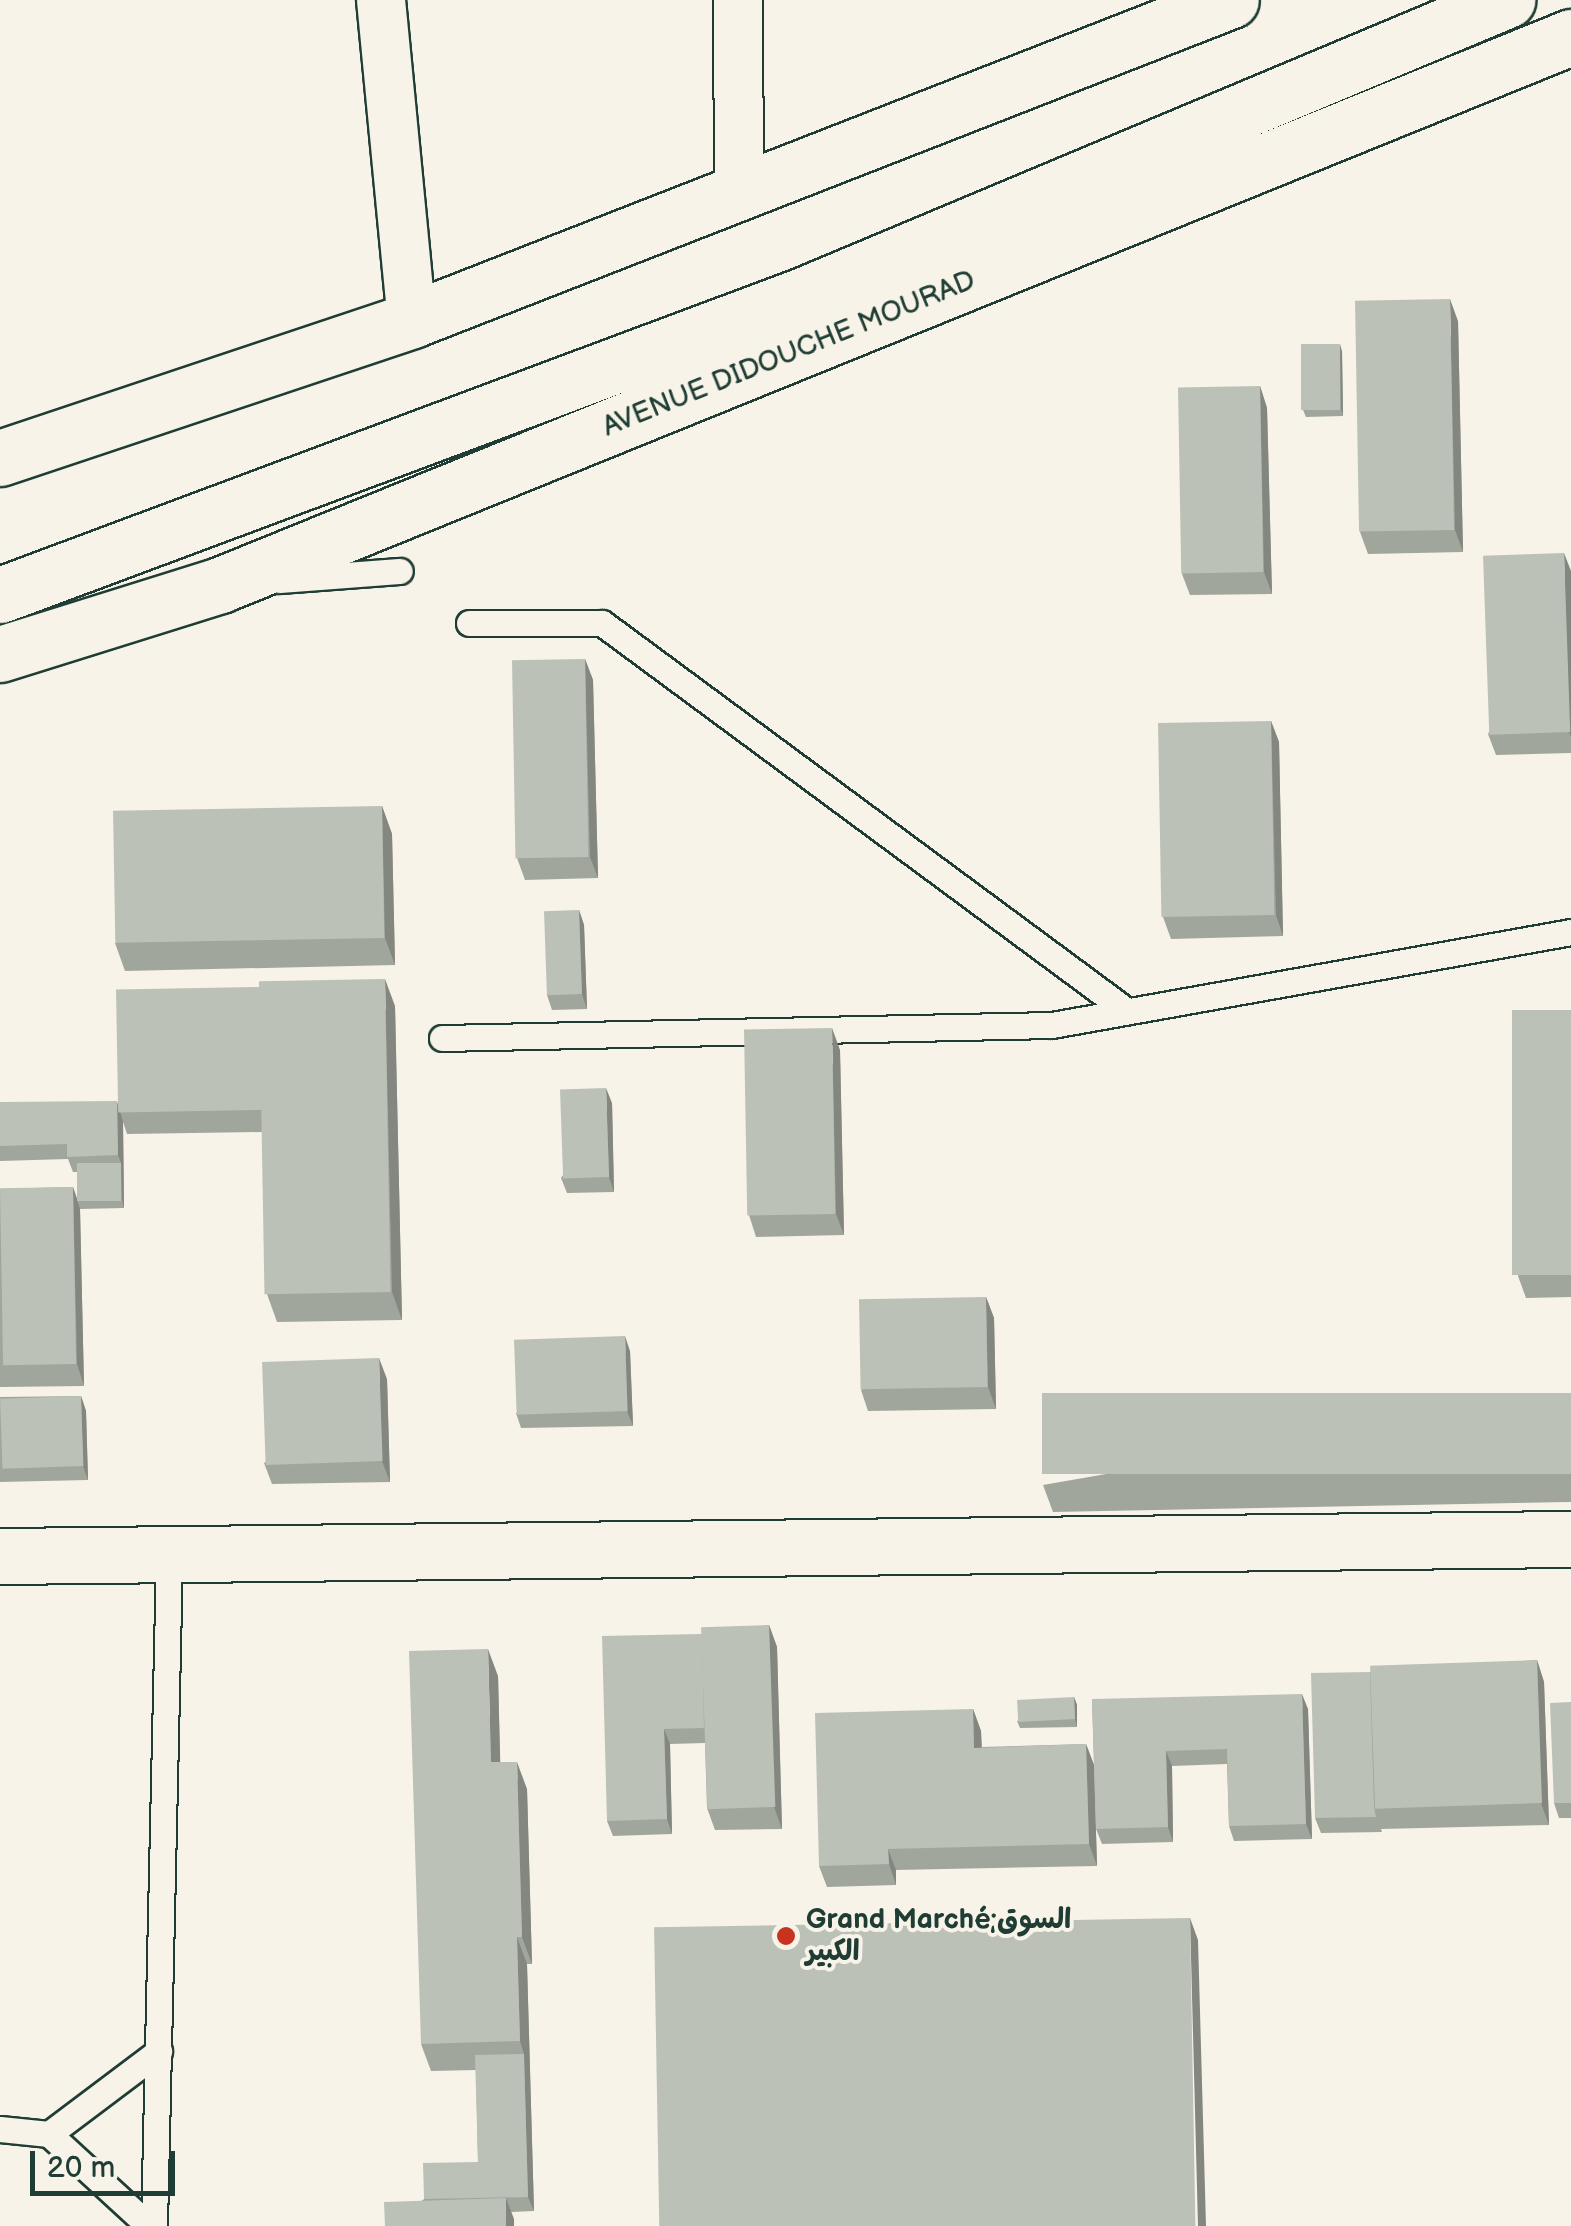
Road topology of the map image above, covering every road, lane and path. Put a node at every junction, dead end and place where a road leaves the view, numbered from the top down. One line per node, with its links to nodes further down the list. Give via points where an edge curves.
1 (381, 0): 7 (street)
2 (738, 0): 6 (street)
3 (1231, 0): 6 (main road)
4 (1506, 0): 11 (main road, AVENUE DIDOUCHE MOURAD, via 801,296)
5 (1571, 37): 10 (main road, AVENUE DIDOUCHE MOURAD)
6 (739, 196): 7 (main road)
7 (412, 320): 8 (main road)
8 (0, 458)
9 (400, 570): 10 (lane)
10 (220, 585): 13 (main road, AVENUE DIDOUCHE MOURAD)
11 (0, 595)
12 (469, 622): 15 (lane, via 602,623)
13 (0, 654)
14 (1571, 932): 15 (lane)
15 (1127, 1012): 16 (lane, via 1052,1025)
16 (442, 1038)
17 (1571, 1539): 19 (main road)
18 (0, 1556): 19 (main road)
19 (168, 1558): 20 (lane)
20 (159, 2051): 22 (lane); 23 (lane)
21 (0, 2129): 22 (lane)
22 (49, 2134): 23 (lane)
23 (152, 2226)

